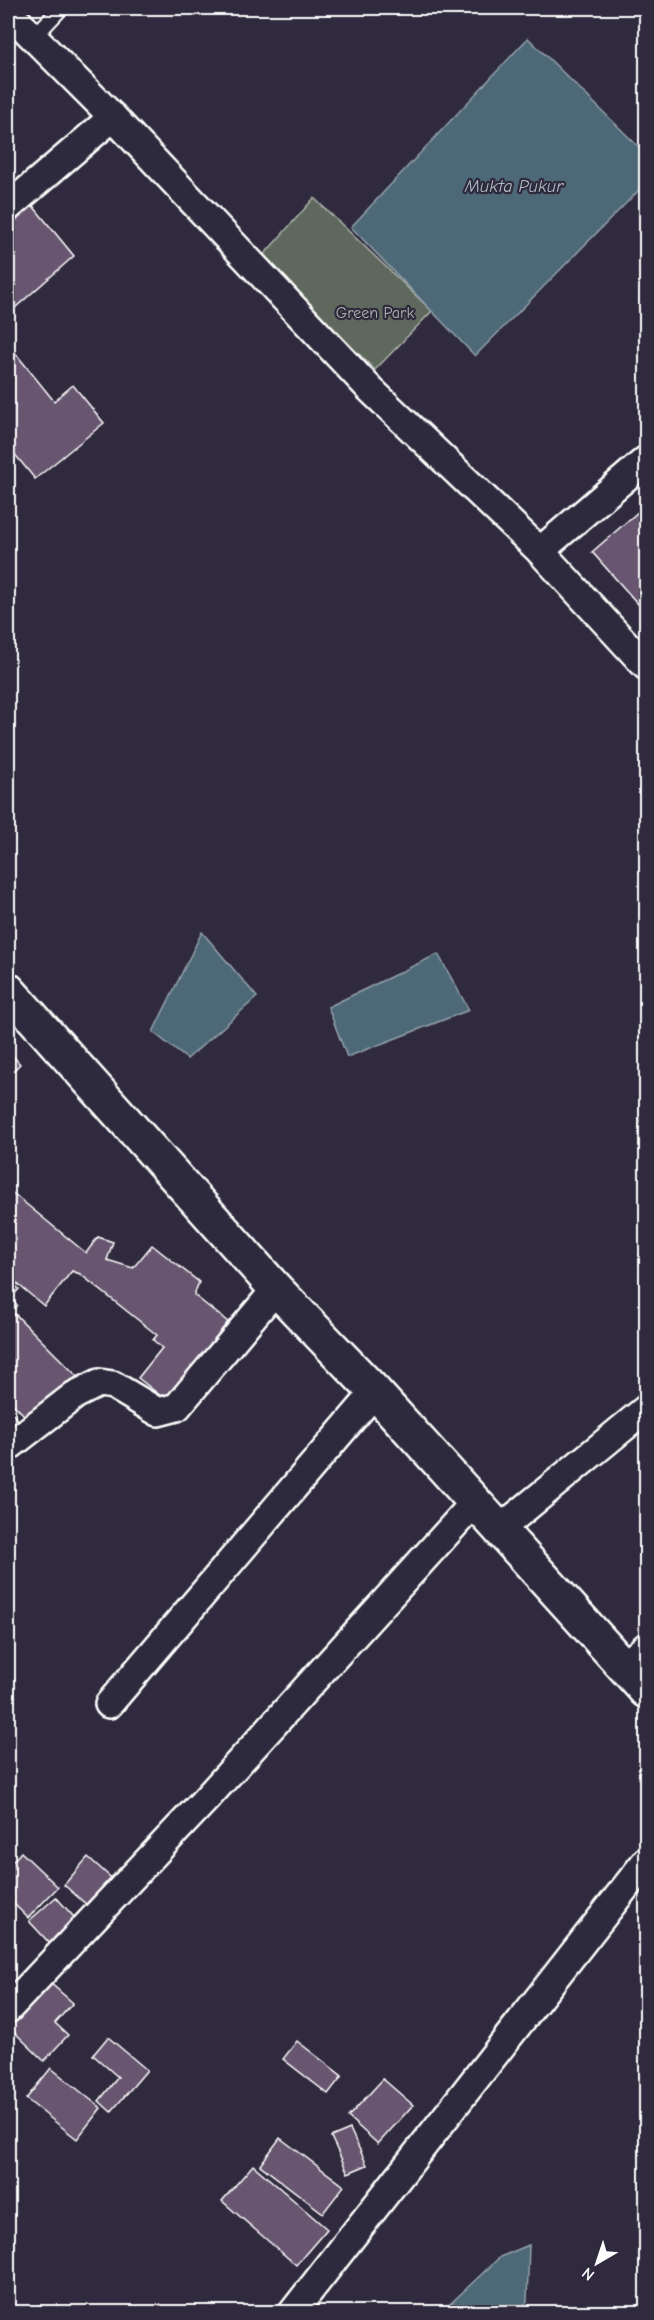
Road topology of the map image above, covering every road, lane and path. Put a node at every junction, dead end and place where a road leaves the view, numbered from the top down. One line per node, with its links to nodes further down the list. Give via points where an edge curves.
1 (61, 8): 3 (lane)
2 (8, 12): 3 (street)
3 (33, 38): 4 (street)
4 (113, 117): 5 (street); 7 (street, via 371,390)
5 (8, 207)
6 (646, 460): 7 (street)
7 (540, 551): 8 (street)
8 (646, 666)
9 (8, 990): 10 (street)
10 (276, 1289): 11 (street); 13 (street, via 177,1407 158,1412 113,1385 99,1383 75,1395)
11 (375, 1392): 14 (street); 18 (street)
12 (646, 1410): 15 (street)
13 (8, 1447)
14 (475, 1502): 15 (street); 20 (street, via 205,1800)
15 (500, 1529): 16 (street)
16 (635, 1657): 17 (street)
17 (646, 1691)
18 (110, 1704)
19 (646, 1861): 21 (street)
20 (8, 2009)
21 (293, 2313)

